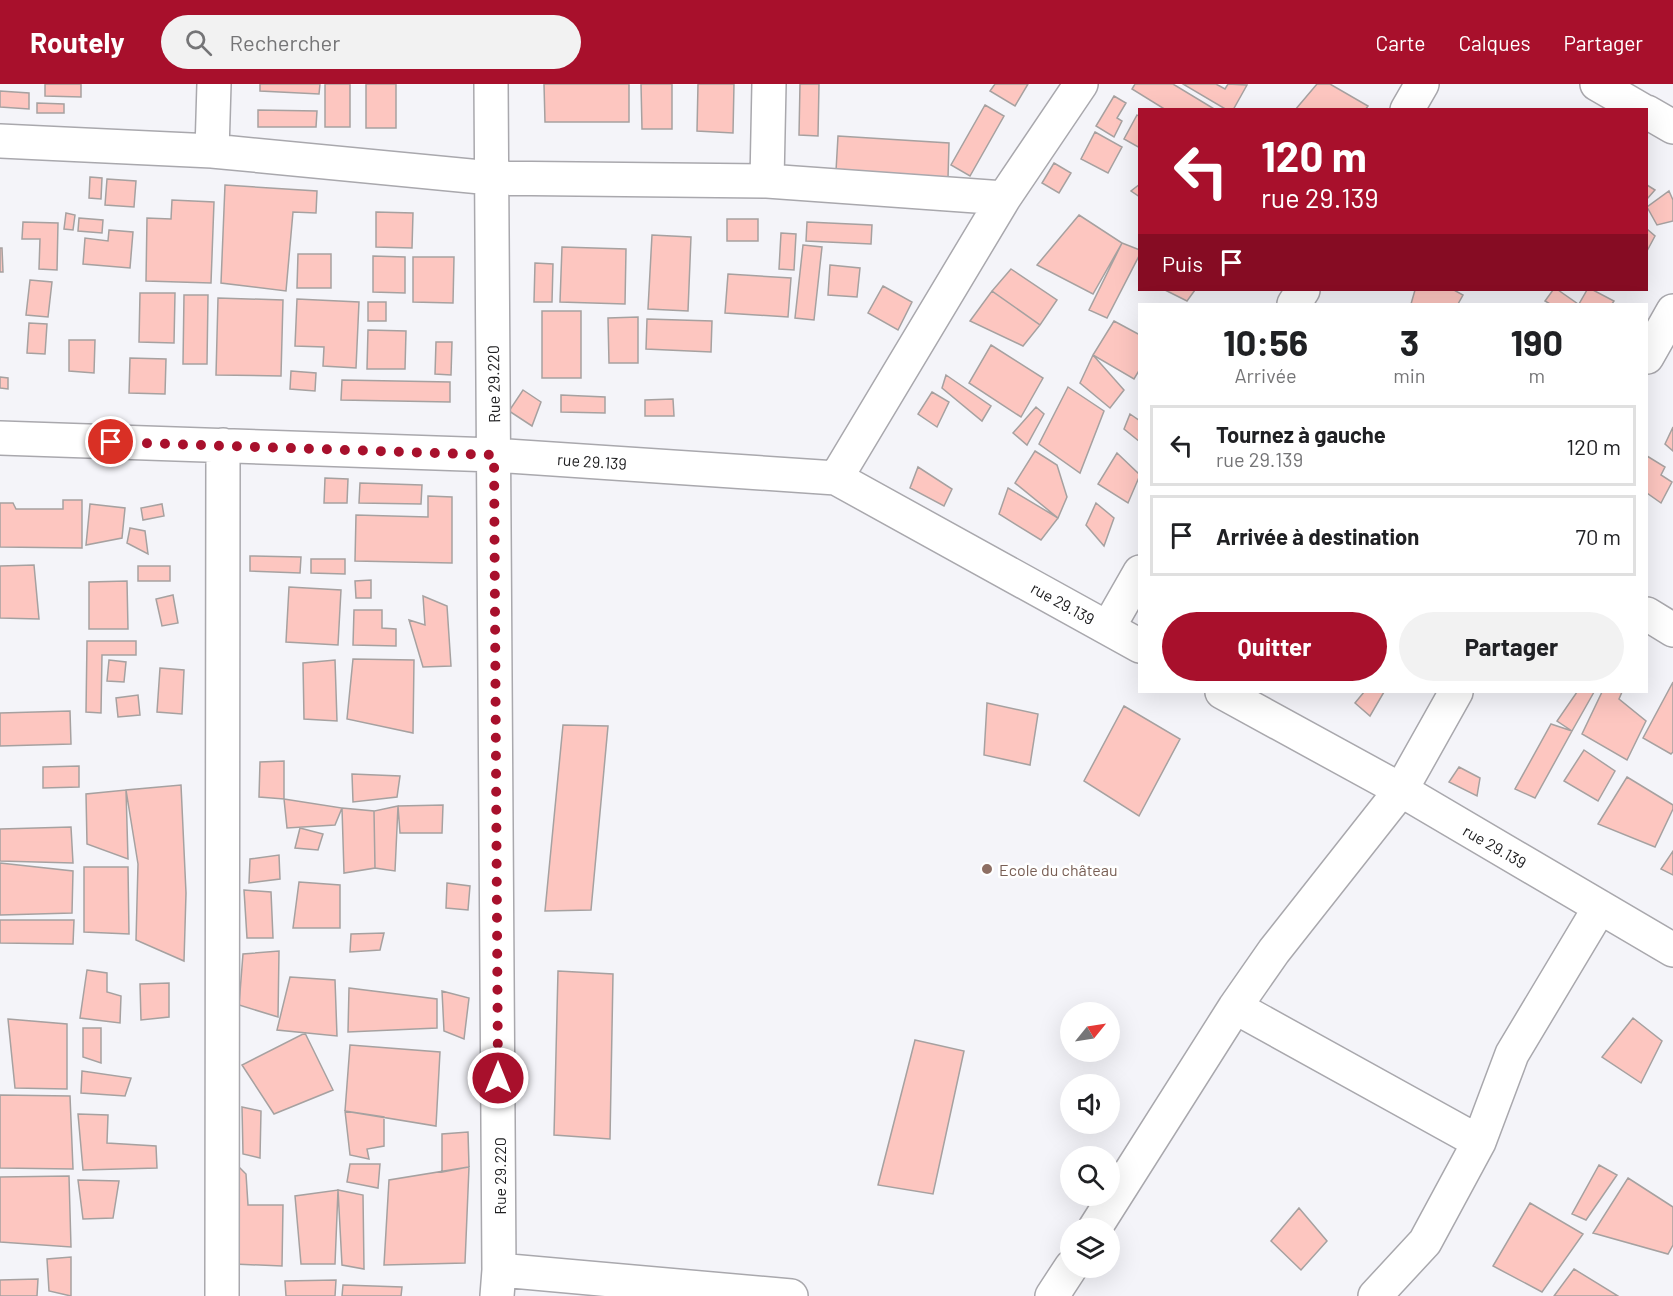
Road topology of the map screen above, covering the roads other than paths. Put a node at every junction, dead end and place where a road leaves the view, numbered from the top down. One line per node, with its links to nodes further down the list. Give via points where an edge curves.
1 (214, 84): 12 (street)
2 (491, 84): 13 (street, Rue 29.220)
3 (769, 84): 14 (street)
4 (1081, 84): 15 (street)
5 (1422, 84): 7 (street)
6 (1597, 84): 8 (street)
7 (1408, 108)
8 (1639, 108)
9 (1648, 113): 10 (street)
10 (1673, 127)
11 (0, 141): 12 (street)
12 (212, 152): 13 (street)
13 (491, 177): 14 (street); 20 (street, Rue 29.220)
14 (767, 181): 15 (street)
15 (1004, 198): 21 (street)
16 (1673, 311): 17 (street)
17 (1648, 355)
18 (0, 438): 19 (street, rue 29.139)
19 (223, 445): 20 (street, rue 29.139); 37 (street)
20 (494, 455): 21 (street, rue 29.139); 36 (street, Rue 29.220)
21 (836, 477): 24 (street, rue 29.139)
22 (1138, 576): 24 (street)
23 (1648, 615): 25 (street)
24 (1108, 628): 26 (street, rue 29.139)
25 (1673, 630)
26 (1138, 645)
27 (1224, 693): 29 (street, rue 29.139)
28 (1455, 693): 29 (street)
29 (1401, 790): 30 (street, rue 29.139); 32 (street, via 1274,951)
30 (1600, 907): 31 (street, rue 29.139); 33 (street, via 1512,1054)
31 (1673, 950)
32 (1235, 1007): 33 (street); 34 (street)
33 (1479, 1142): 40 (street, via 1425,1242)
34 (1101, 1218)
35 (1064, 1278): 39 (street)
36 (498, 1283): 38 (street)
37 (222, 1296)
38 (791, 1296)
39 (1052, 1296)
40 (1375, 1296)

